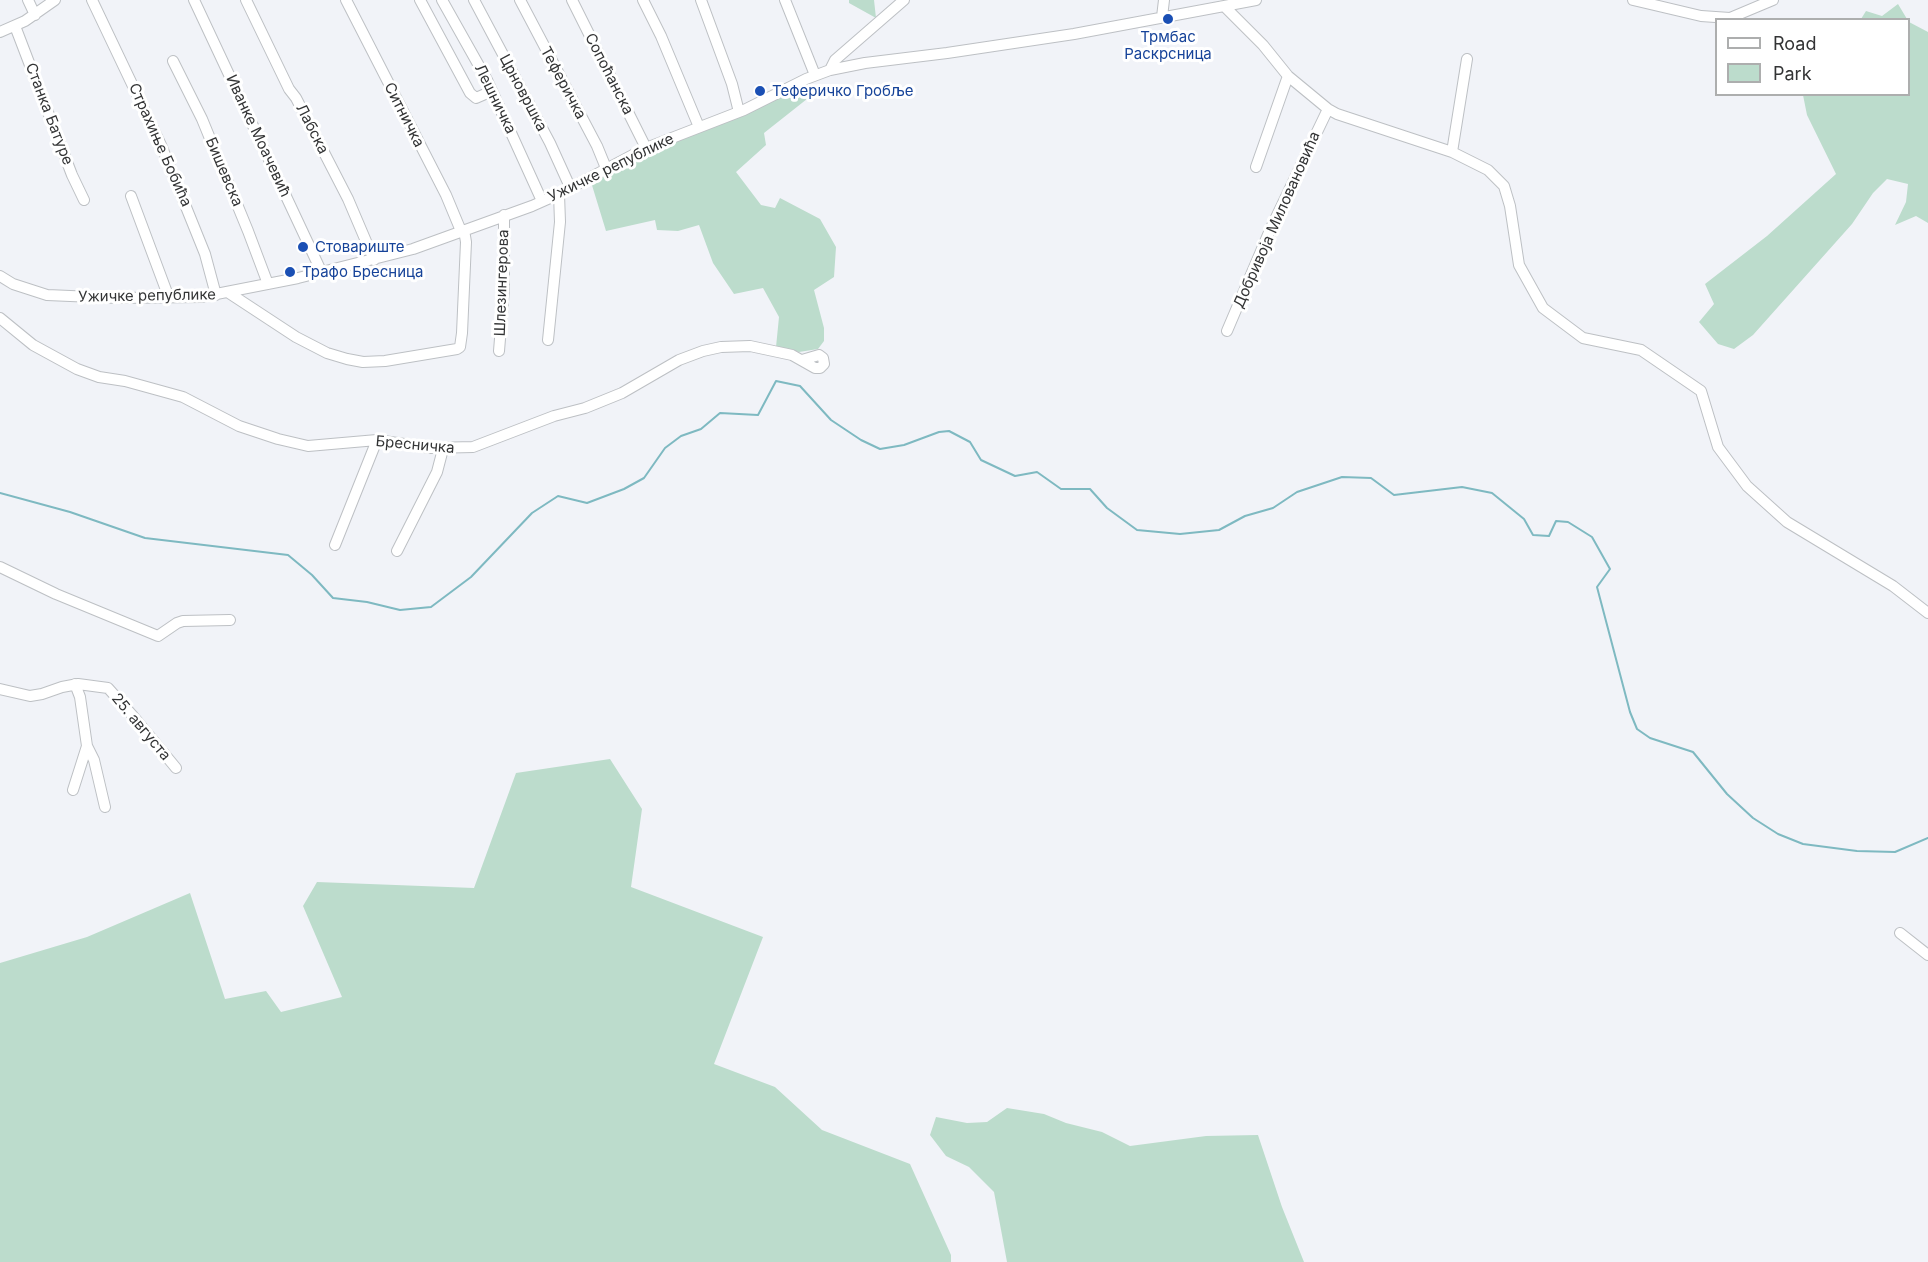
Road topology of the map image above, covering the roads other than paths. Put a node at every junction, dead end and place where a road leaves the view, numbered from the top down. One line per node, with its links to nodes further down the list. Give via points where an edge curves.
1 (28, 0): 21 (street)
2 (92, 0): 50 (street, Страхиње Бобића, via 161,144 205,254)
3 (194, 0): 46 (street, Иванке Моачевић)
4 (246, 0): 45 (street, Лабска, via 348,199)
5 (346, 0): 44 (street, Ситничка)
6 (420, 0): 30 (street, via 470,93 476,98)
7 (442, 0): 30 (street, Лешничка)
8 (474, 0): 38 (street, Црновршка)
9 (520, 0): 37 (street, Теферичка)
10 (572, 0): 34 (street, Сопоћанска)
11 (643, 0): 33 (street)
12 (701, 0): 32 (street)
13 (785, 0): 28 (street)
14 (904, 0): 27 (street, via 835,60)
15 (1164, 0): 22 (street)
16 (1256, 0): 20 (street, Ужичке републике)
17 (1633, 0): 18 (street, via 1701,16 1730,18)
18 (1773, 0)
19 (53, 1): 21 (street)
20 (1225, 7): 22 (street, Ужичке републике); 29 (street)
21 (35, 15): 23 (street)
22 (1162, 17): 27 (street, Ужичке републике)
23 (15, 26): 24 (street); 41 (street, Станка Батуре)
24 (0, 32)
25 (1467, 59): 35 (street)
26 (173, 61): 48 (street, Бишевска, via 202,119)
27 (830, 70): 28 (street, Ужичке републике)
28 (815, 75): 32 (street, Ужичке републике)
29 (1288, 76): 31 (street); 36 (street)
30 (492, 91): 42 (street, Лешничка)
31 (1328, 109): 35 (street); 53 (street, Добривоја Миловановића)
32 (740, 112): 33 (street, Ужичке републике)
33 (699, 127): 34 (street, Ужичке републике)
34 (646, 148): 37 (street, Ужичке републике)
35 (1452, 152): 62 (street, via 1488,170 1504,186 1519,265 1543,308 1583,338 1641,350 1701,391 1718,447 1747,486 1787,522 1893,586)
36 (1256, 167)
37 (606, 168): 38 (street, Ужичке републике)
38 (570, 187): 39 (street, Ужичке републике)
39 (559, 194): 42 (street, Ужичке републике); 54 (street, via 560,222)
40 (131, 196): 51 (street)
41 (84, 200)
42 (542, 201): 43 (street, Ужичке републике)
43 (504, 215): 44 (street, Ужичке републике); 55 (street, Шлезингерова)
44 (463, 230): 45 (street, Ужичке републике); 49 (street, via 463,320 457,349 395,360 347,359 296,337)
45 (374, 260): 46 (street, Ужичке републике)
46 (322, 273): 48 (street, Ужичке републике)
47 (0, 276): 51 (street, Ужичке републике, via 29,290 56,296)
48 (268, 284): 49 (street, Ужичке републике)
49 (229, 293): 50 (street, Ужичке републике)
50 (216, 295): 51 (street, Ужичке републике)
51 (169, 298)
52 (0, 319): 57 (street, Бресничка, via 33,345 77,369 183,397 254,432 308,446)
53 (1227, 331)
54 (548, 340)
55 (499, 351)
56 (802, 360): 58 (street, Бресничка, via 750,346 703,351 585,408 479,446)
57 (377, 440): 58 (street, Бресничка); 59 (street)
58 (443, 449): 60 (street, via 437,472)
59 (335, 545)
60 (397, 551)
61 (0, 567): 63 (street, via 158,636 183,621)
62 (1928, 613)
63 (230, 620)
64 (75, 684): 65 (street, 25. августа, via 30,696); 66 (street); 67 (street, 25. августа, via 111,690)
65 (0, 689)
66 (87, 746): 68 (street); 69 (street)
67 (176, 768)
68 (73, 790)
69 (105, 807)
70 (1900, 933): 71 (street)
71 (1928, 955)

